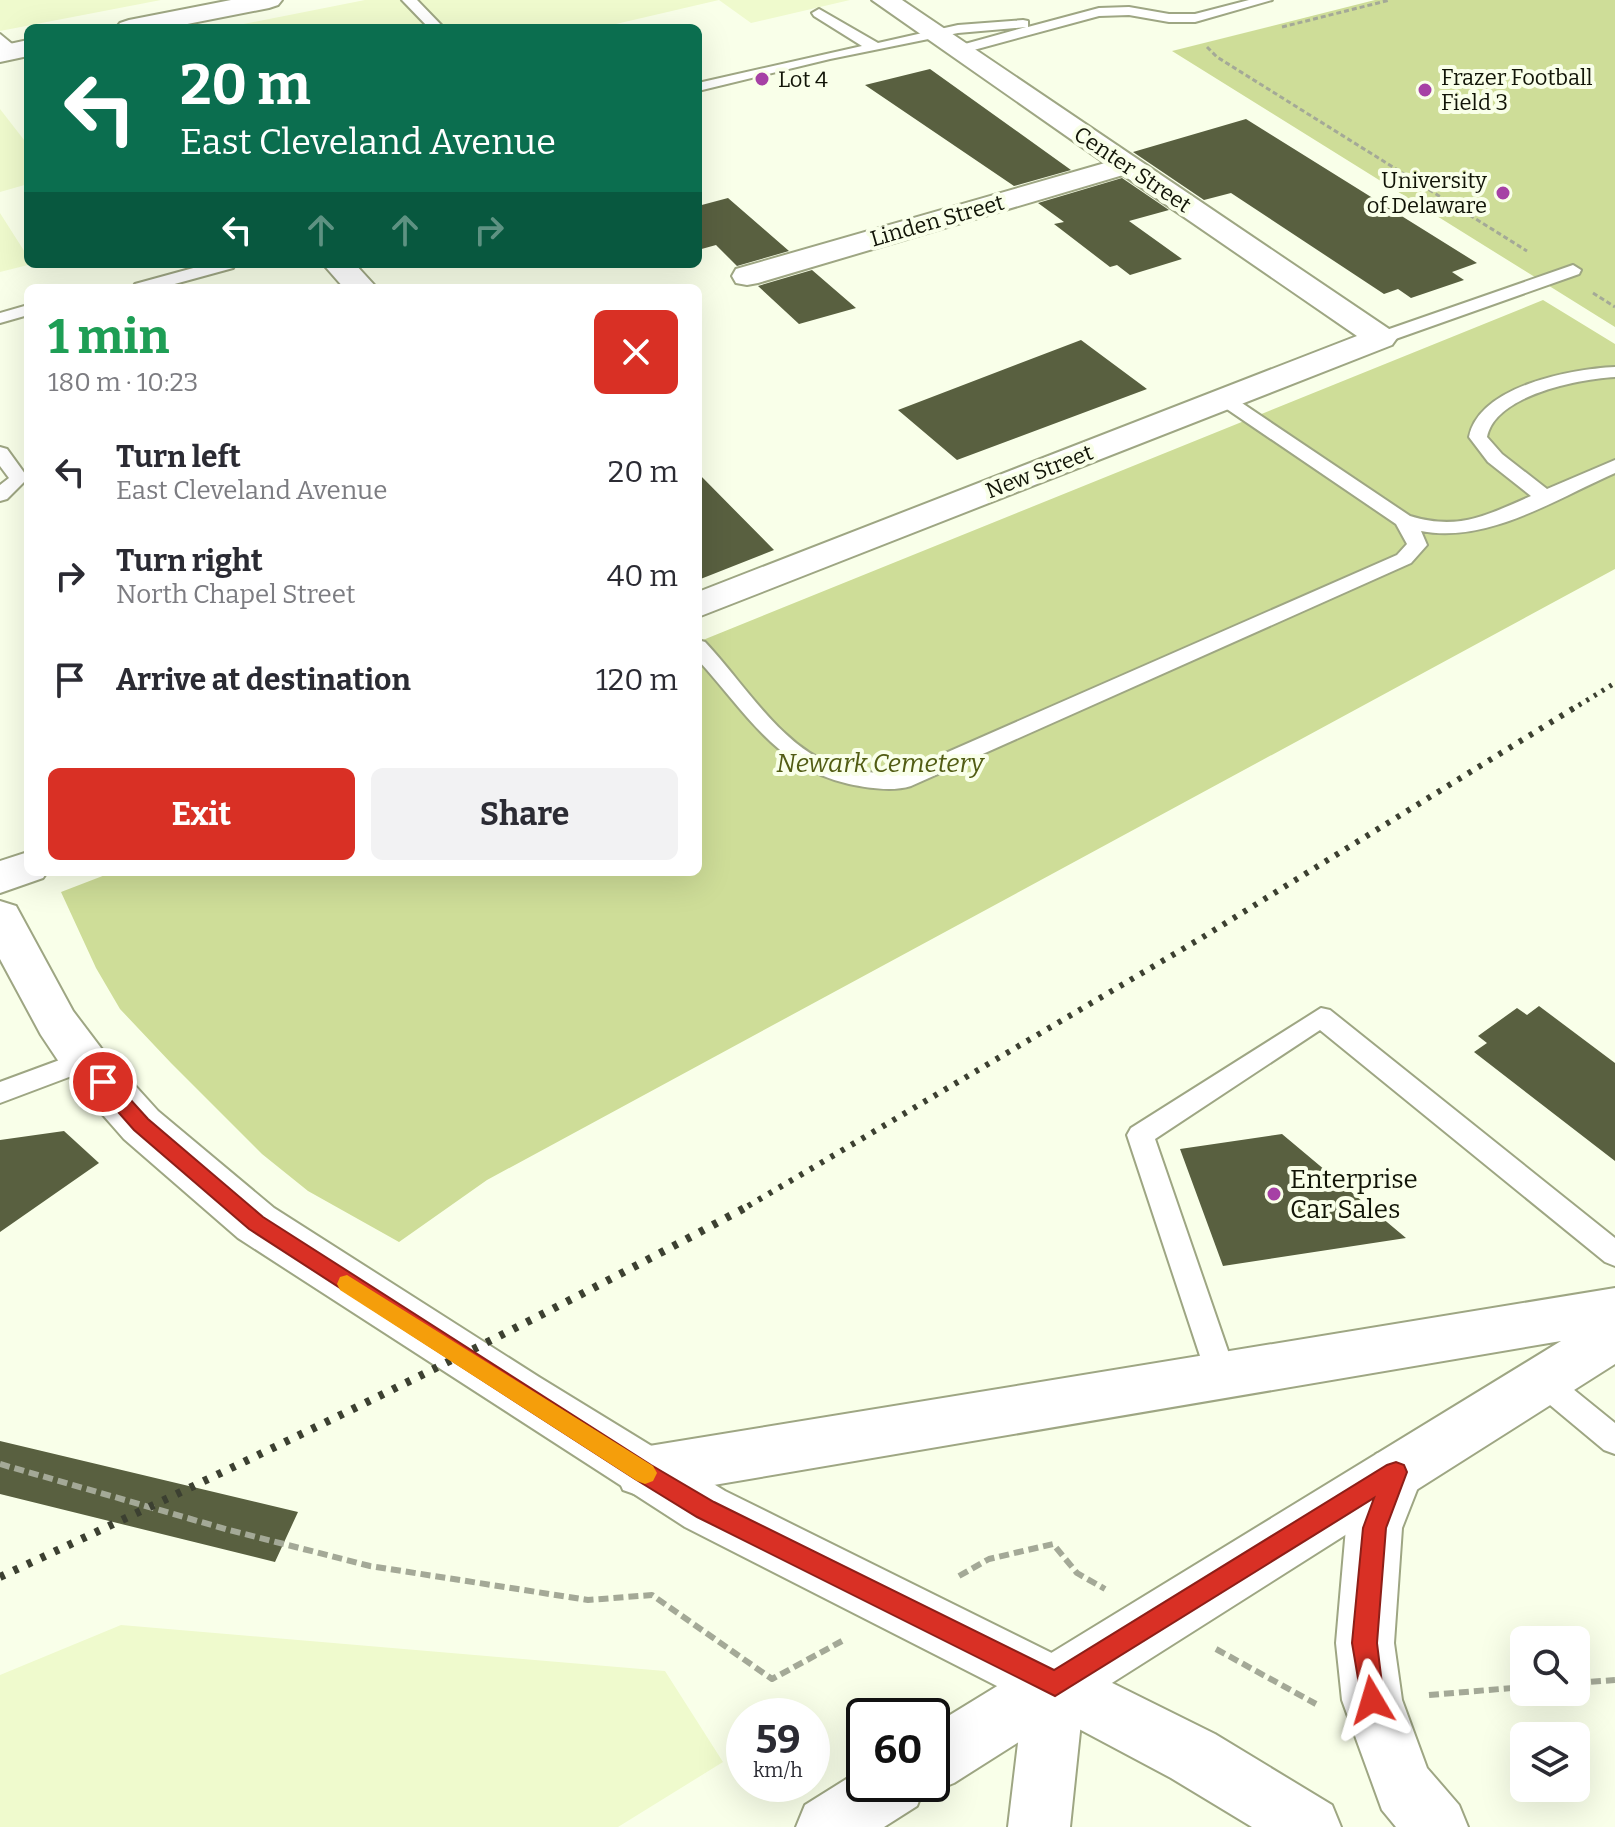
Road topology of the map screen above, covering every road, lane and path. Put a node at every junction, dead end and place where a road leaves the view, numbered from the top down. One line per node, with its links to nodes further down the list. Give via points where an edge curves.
1 (269, 0): 6 (main road)
2 (409, 0): 10 (lane)
3 (885, 0): 11 (main road, Center Street)
4 (1390, 0): 12 (path)
5 (1254, 1): 8 (lane, via 1195,18 1112,10)
6 (210, 5): 9 (main road)
7 (819, 13): 13 (lane)
8 (1057, 23): 11 (lane); 16 (lane)
9 (143, 24)
10 (433, 24)
11 (927, 28): 13 (lane); 15 (lane); 16 (main road, Center Street)
12 (1268, 31)
13 (862, 38): 15 (lane)
14 (1208, 46): 21 (path, via 1217,57)
15 (876, 48): 17 (lane)
16 (959, 50): 18 (main road, Center Street)
17 (702, 86)
18 (1127, 165): 22 (main road, Linden Street); 28 (main road, Center Street)
19 (213, 268): 23 (lane)
20 (342, 268): 24 (main road)
21 (1568, 272): 25 (path); 28 (lane)
22 (747, 276)
23 (155, 284)
24 (357, 284)
25 (1615, 307)
26 (24, 311): 27 (lane)
27 (0, 318)
28 (1381, 338): 30 (main road, New Street)
29 (1615, 372): 34 (lane, via 1569,377 1505,402 1483,418 1478,437 1495,458)
30 (1224, 399): 35 (lane); 36 (main road, New Street)
31 (0, 453): 33 (lane, via 19,479)
32 (1615, 466): 34 (lane)
33 (0, 495)
34 (1545, 497): 35 (lane, via 1457,530)
35 (1403, 520): 37 (lane, via 1417,545 1404,559 903,781 840,776 808,764 783,745)
36 (702, 603)
37 (702, 652)
38 (24, 869): 39 (main road)
39 (0, 878)
40 (0, 917): 41 (main road, via 57,1023)
41 (84, 1061): 42 (lane); 50 (main road, via 141,1125 256,1223)
42 (0, 1093)
43 (1615, 1254): 46 (lane, via 1321,1017 1140,1135)
44 (1615, 1310): 46 (main road)
45 (1615, 1336): 47 (main road)
46 (1222, 1377): 50 (main road)
47 (1542, 1381): 48 (lane); 51 (main road)
48 (1615, 1441)
49 (0, 1464): 55 (path, via 370,1566 588,1600 652,1595)
50 (643, 1472): 58 (main road, via 705,1509)
51 (1396, 1472): 58 (main road); 67 (main road, via 1374,1528 1365,1643 1372,1700 1404,1788)
52 (989, 1559): 53 (path, via 1053,1544)
53 (1077, 1573)
54 (1245, 1665): 61 (path, via 1313,1704)
55 (772, 1679)
56 (1615, 1680): 57 (path)
57 (1590, 1682)
58 (1055, 1684): 62 (main road); 65 (main road); 66 (main road, via 1193,1756)
59 (1510, 1688): 60 (path)
60 (1437, 1694)
61 (1324, 1703)
62 (950, 1750)
63 (867, 1802): 64 (main road)
64 (827, 1827)
65 (1039, 1827)
66 (1310, 1827)
67 (1437, 1827)

